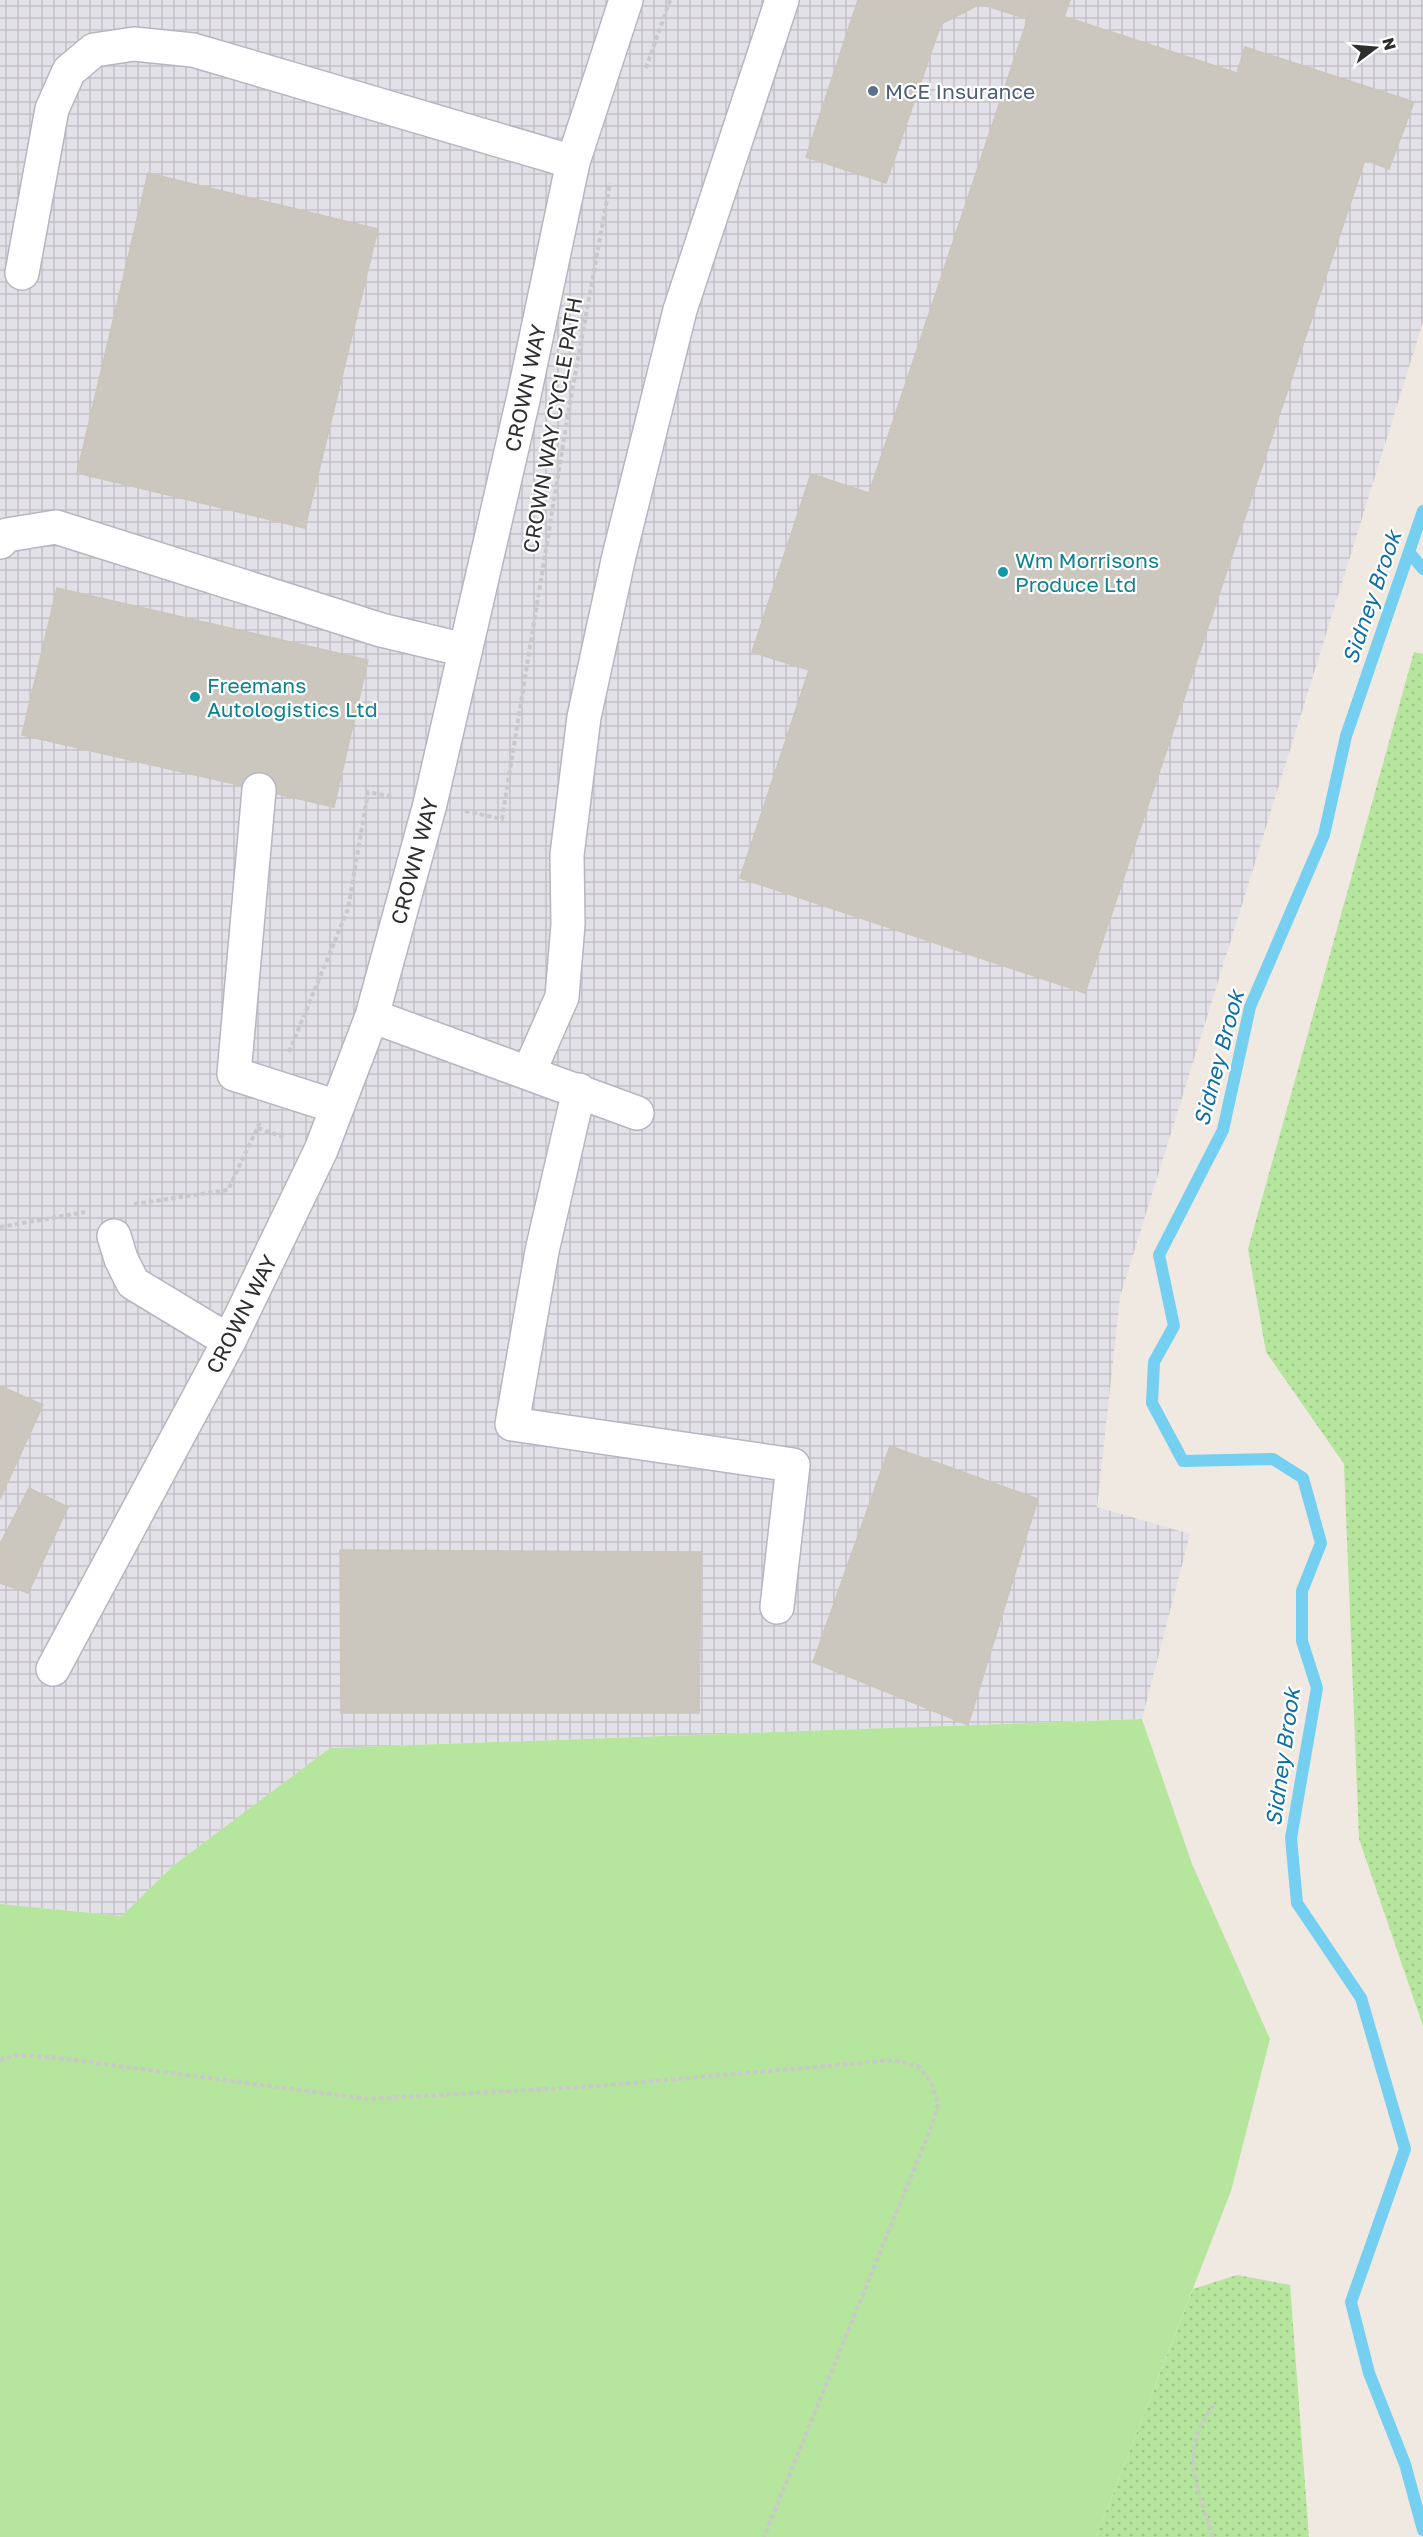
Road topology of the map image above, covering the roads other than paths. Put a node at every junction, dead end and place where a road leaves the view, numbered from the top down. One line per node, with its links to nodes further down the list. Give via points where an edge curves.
1 (626, 0): 3 (street, CROWN WAY)
2 (782, 0): 9 (street, via 680,310 620,556 584,717 567,855 568,924 562,997)
3 (573, 162): 4 (street, via 192,50 134,44 94,50 69,70 52,110); 6 (street, CROWN WAY)
4 (22, 273)
5 (0, 542): 6 (street, via 7,535 56,527 381,630)
6 (465, 650): 8 (street, CROWN WAY, via 430,804)
7 (259, 790): 11 (street, via 234,1074)
8 (372, 1016): 9 (street); 11 (street, CROWN WAY)
9 (529, 1072): 10 (street)
10 (579, 1090): 12 (street); 15 (street, via 542,1251 512,1424 793,1465)
11 (337, 1107): 14 (street, CROWN WAY, via 321,1150)
12 (637, 1113)
13 (114, 1236): 14 (street, via 134,1283)
14 (229, 1341): 16 (street, CROWN WAY)
15 (777, 1607)
16 (53, 1669)

